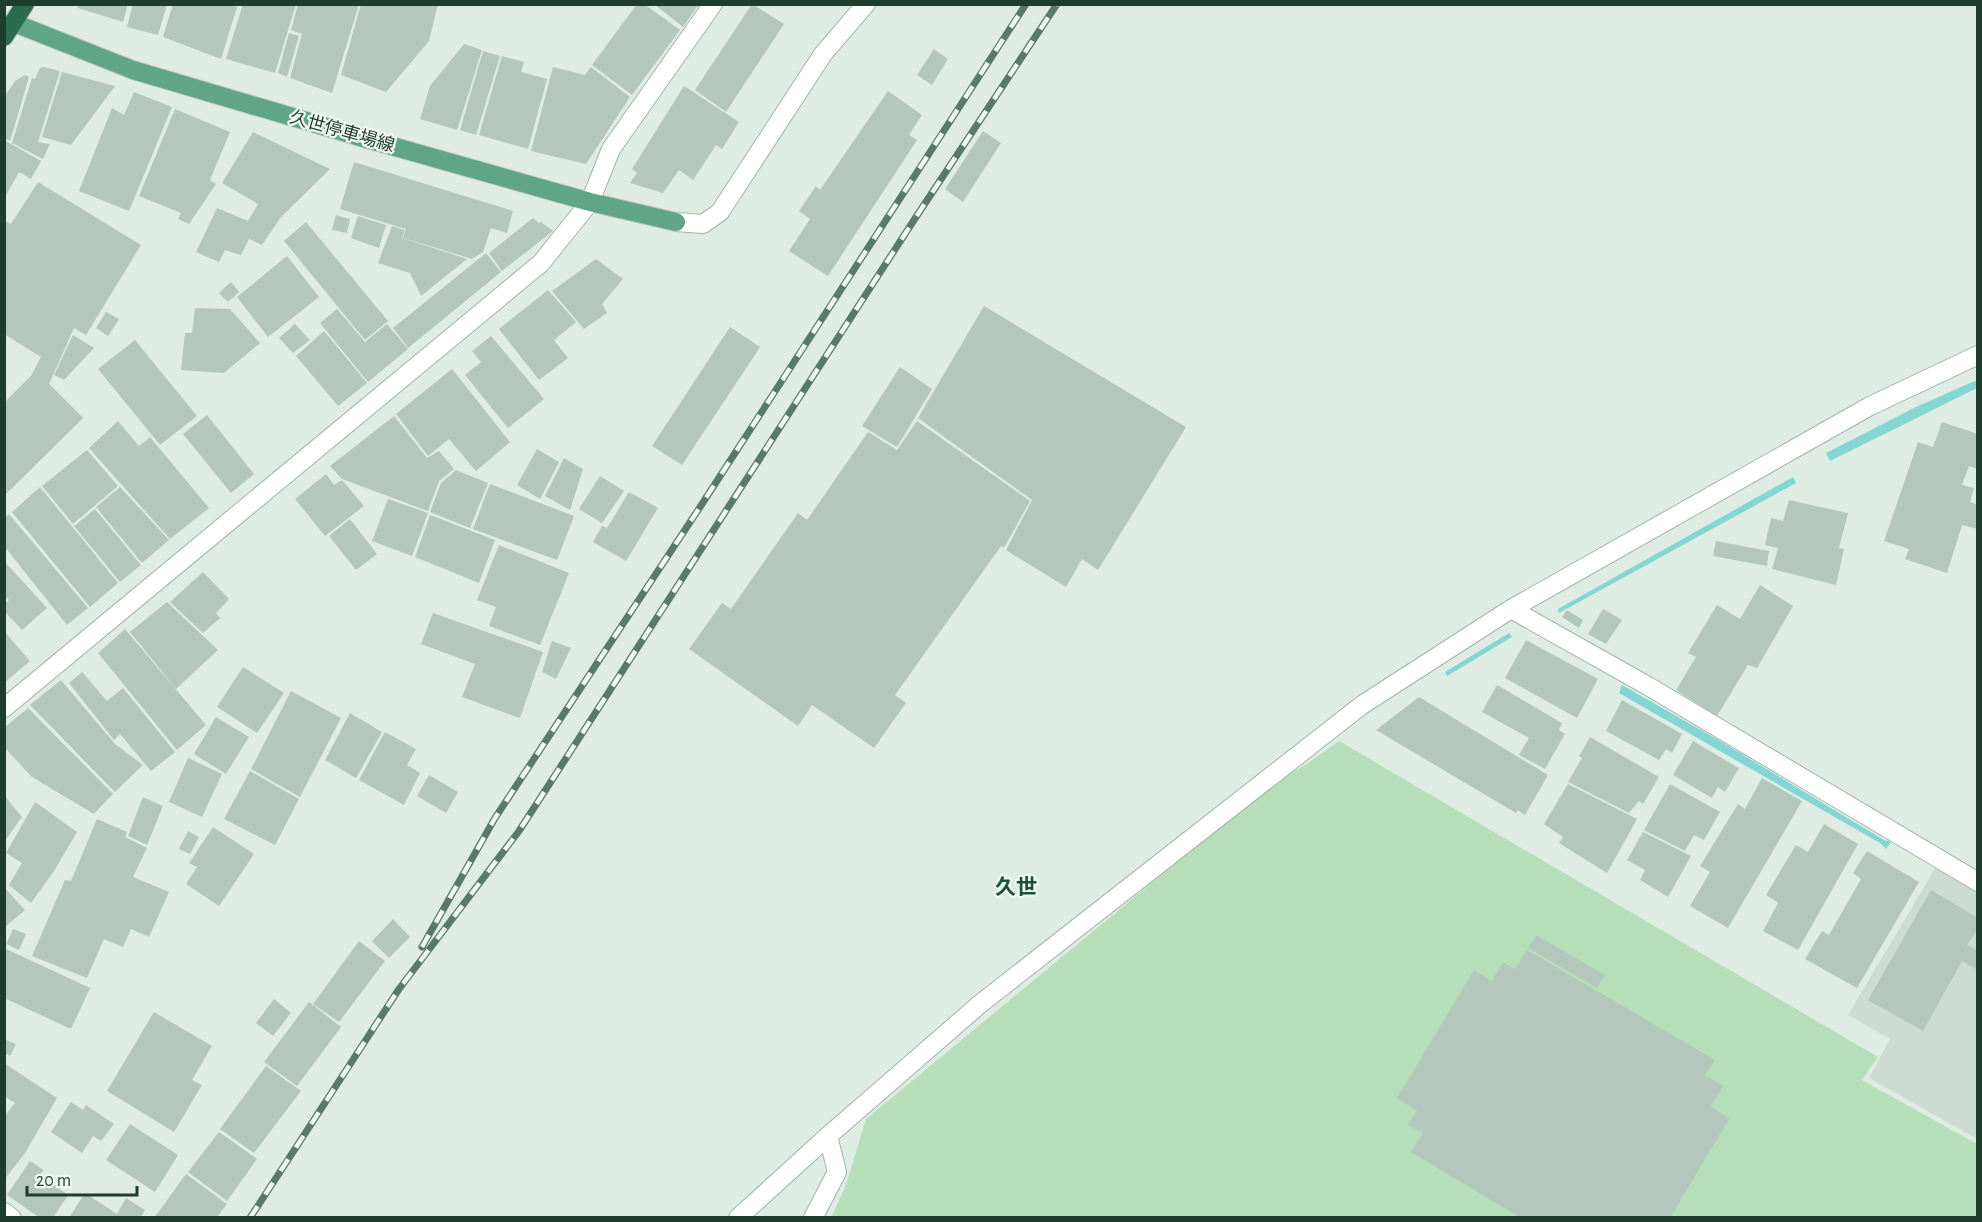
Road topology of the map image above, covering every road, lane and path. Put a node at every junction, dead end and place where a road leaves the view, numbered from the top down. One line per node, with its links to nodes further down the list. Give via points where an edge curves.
1 (25, 4): 4 (highway)
2 (713, 4): 5 (street, via 611,149)
3 (866, 4): 6 (street, via 823,54 720,212 703,224)
4 (8, 26): 5 (main road, 久世停車場線, via 133,70)
5 (590, 202): 6 (main road, 久世停車場線); 9 (street, via 541,263)
6 (676, 222)
7 (1977, 355): 8 (street, via 1870,406)
8 (1511, 609): 10 (street); 11 (street, via 1362,705 980,1004)
9 (4, 708)
10 (1977, 882)
11 (828, 1136): 14 (street); 15 (street, via 837,1172)
12 (4, 1212): 13 (street)
13 (12, 1218)
14 (738, 1218)
15 (813, 1218)

